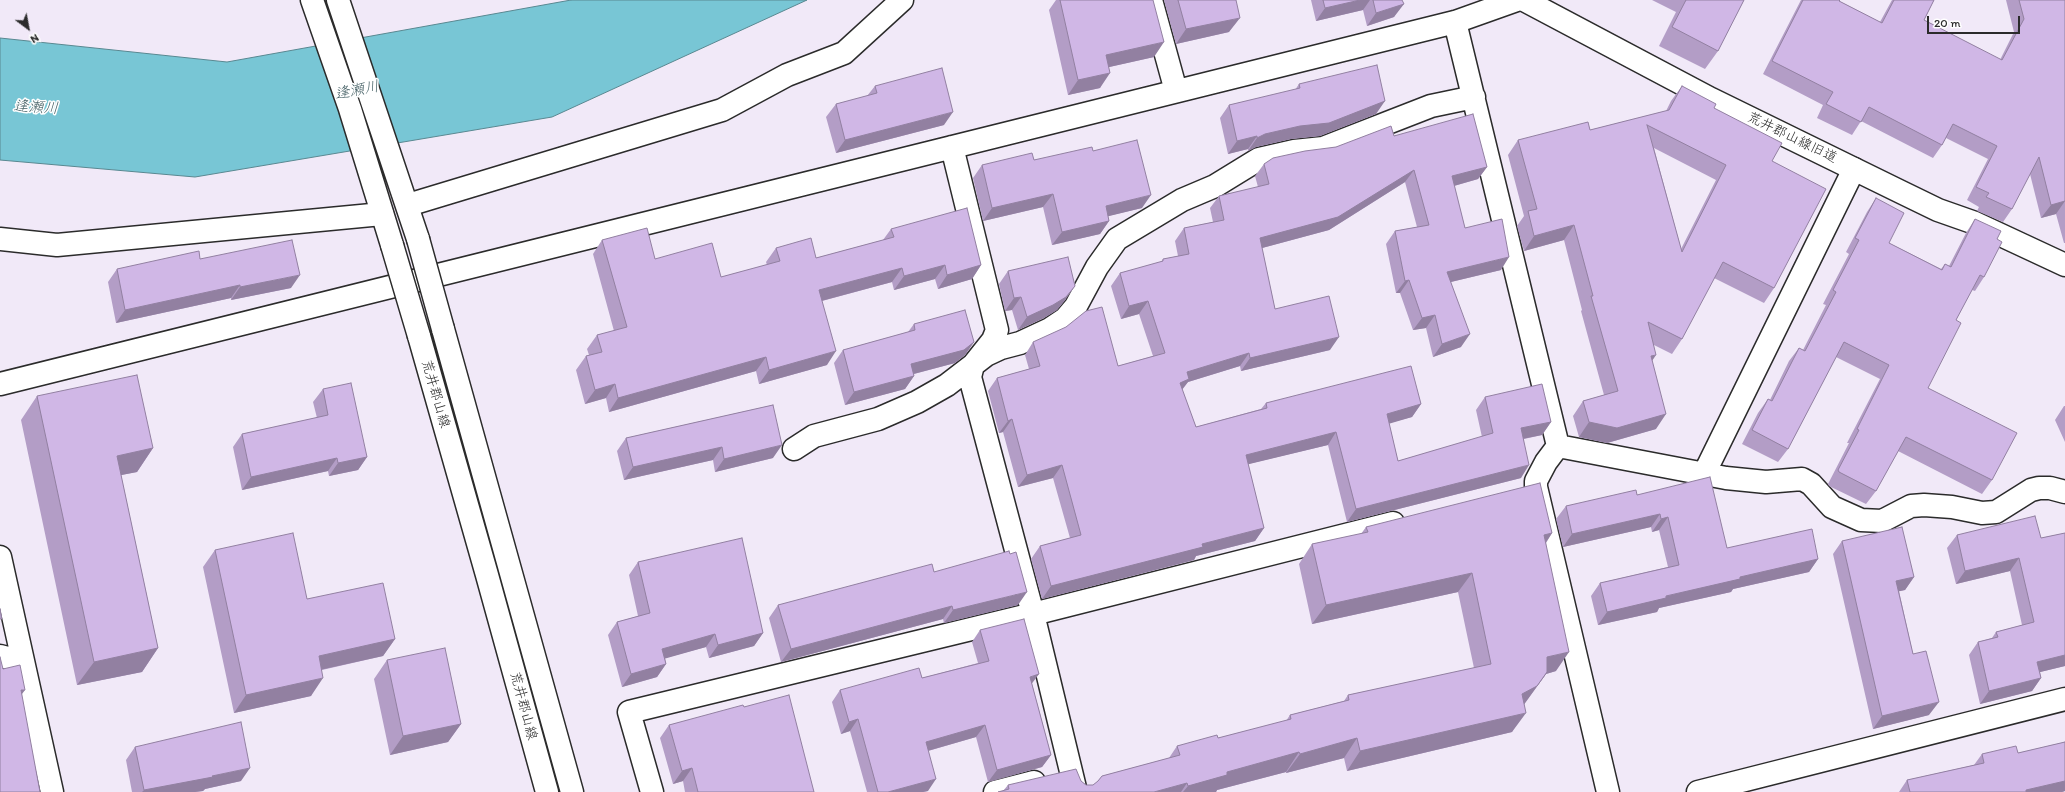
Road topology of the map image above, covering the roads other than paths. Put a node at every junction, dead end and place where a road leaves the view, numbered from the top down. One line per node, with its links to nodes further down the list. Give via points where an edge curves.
1 (339, 0): 12 (street, 荒井郡山線)
2 (902, 0): 12 (street, via 844,53 786,75 722,110)
3 (1151, 0): 8 (street)
4 (1517, 0): 7 (street)
5 (1524, 0): 11 (street, 荒井郡山線旧道, via 1711,99)
6 (313, 4): 13 (street, 荒井郡山線)
7 (1455, 22): 8 (street); 9 (street)
8 (1176, 91): 10 (street)
9 (1474, 97): 16 (street, via 1431,106 1323,148 1259,159 1215,186 1182,200 1117,238 1076,306 1065,319 1026,340 986,355); 18 (street)
10 (952, 147): 16 (street, via 997,330 993,340); 17 (street)
11 (1854, 168): 15 (street, 荒井郡山線旧道, via 1938,210 1975,223); 20 (street)
12 (405, 197): 33 (street, 荒井郡山線, bridge)
13 (380, 205): 14 (street, via 57,245); 32 (street, 荒井郡山線, bridge, via 488,575)
14 (0, 239)
15 (2065, 265)
16 (974, 365): 19 (street, via 947,385 917,402 878,419 814,436); 26 (street, via 970,377)
17 (0, 384)
18 (1558, 446): 20 (street); 21 (street, via 1546,462)
19 (794, 449)
20 (1704, 474): 23 (street, via 1766,482 1802,479 1811,484 1832,507 1861,520 1882,521 1911,506 1924,505 1982,513 1996,512 2031,490 2050,488)
21 (1536, 486): 22 (street); 36 (street)
22 (1513, 492)
23 (2065, 492)
24 (1412, 518): 26 (street)
25 (0, 557): 28 (street)
26 (1032, 614): 30 (street); 34 (street, via 629,712)
27 (0, 656): 28 (street)
28 (23, 662): 31 (street)
29 (2065, 699): 37 (street)
30 (1074, 782): 35 (street)
31 (52, 792)
32 (547, 792)
33 (572, 792)
34 (652, 792)
35 (995, 792)
36 (1608, 792)
37 (1698, 792)

